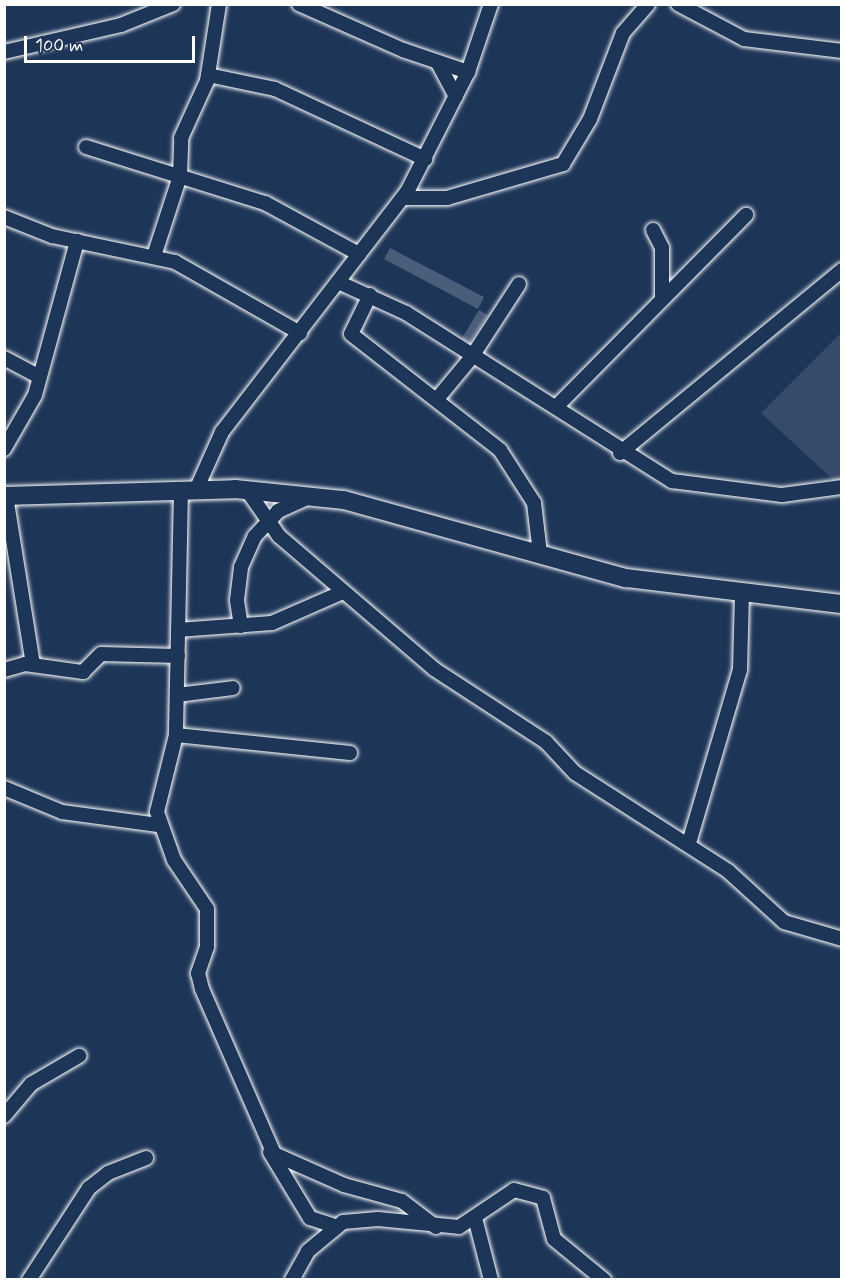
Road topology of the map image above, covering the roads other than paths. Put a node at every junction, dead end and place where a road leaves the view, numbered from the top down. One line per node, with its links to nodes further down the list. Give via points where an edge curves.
1 (219, 4): 11 (street)
2 (299, 4): 9 (street)
3 (491, 4): 10 (street)
4 (648, 4): 16 (street, via 623,33 590,119 563,164 447,198)
5 (678, 4): 7 (street, via 744,39)
6 (171, 5): 8 (street, via 100,31)
7 (842, 51)
8 (4, 52)
9 (438, 63): 10 (street); 12 (street)
10 (468, 72): 12 (street)
11 (208, 75): 14 (street, via 281,92); 15 (street, via 182,138)
12 (456, 97): 14 (street)
13 (86, 147): 15 (street)
14 (424, 159): 16 (street)
15 (180, 176): 21 (street, via 266,203); 22 (street)
16 (404, 198): 21 (street)
17 (746, 215): 27 (street)
18 (4, 217): 20 (street)
19 (653, 230): 27 (street, via 662,248)
20 (77, 241): 22 (street); 31 (street)
21 (359, 254): 24 (street)
22 (154, 256): 28 (street, via 175,262)
23 (842, 270): 35 (street)
24 (338, 282): 26 (street); 28 (street)
25 (519, 284): 30 (street)
26 (370, 295): 30 (street); 32 (street, via 351,334)
27 (662, 298): 33 (street)
28 (300, 333): 37 (street, via 222,432)
29 (4, 358): 31 (street)
30 (471, 358): 32 (street); 33 (street)
31 (39, 377): 34 (street)
32 (437, 399): 42 (street, via 488,438 519,473 534,503)
33 (557, 406): 35 (street)
34 (4, 449)
35 (620, 453): 36 (street, via 683,484 782,495)
36 (842, 487)
37 (188, 490): 38 (main road); 39 (main road); 47 (street)
38 (247, 490): 40 (main road); 41 (street)
39 (5, 496): 49 (street)
40 (311, 497): 41 (street, via 284,507); 42 (main road, via 431,521)
41 (266, 524): 43 (street); 46 (street, via 241,567 237,600)
42 (540, 553): 44 (main road, via 626,578)
43 (344, 592): 46 (street, via 305,612); 57 (street, via 434,669 546,742 575,773)
44 (742, 593): 45 (main road); 57 (street, via 740,670)
45 (842, 604)
46 (241, 626): 47 (street)
47 (178, 630): 48 (street)
48 (178, 656): 49 (street, via 101,654 83,672); 52 (street)
49 (33, 665): 50 (street)
50 (4, 670)
51 (233, 688): 52 (street)
52 (177, 695): 53 (street)
53 (176, 735): 54 (street); 56 (street, via 157,802)
54 (350, 753)
55 (4, 788): 56 (street, via 62,812)
56 (158, 825): 61 (street, via 180,871 205,902 207,947 200,982)
57 (689, 843): 58 (street, via 784,922)
58 (842, 939)
59 (80, 1056): 60 (street, via 31,1084)
60 (4, 1116)
61 (268, 1147): 64 (street, via 302,1209 315,1222); 65 (street, via 285,1161 402,1201)
62 (146, 1158): 66 (street, via 108,1173 89,1188)
63 (475, 1218): 65 (street, via 459,1227); 68 (street); 69 (street, via 514,1190 538,1194 547,1206 554,1239)
64 (334, 1226): 65 (street, via 378,1219); 67 (street, via 308,1251)
65 (436, 1227)
66 (29, 1280)
67 (292, 1280)
68 (491, 1280)
69 (604, 1280)

